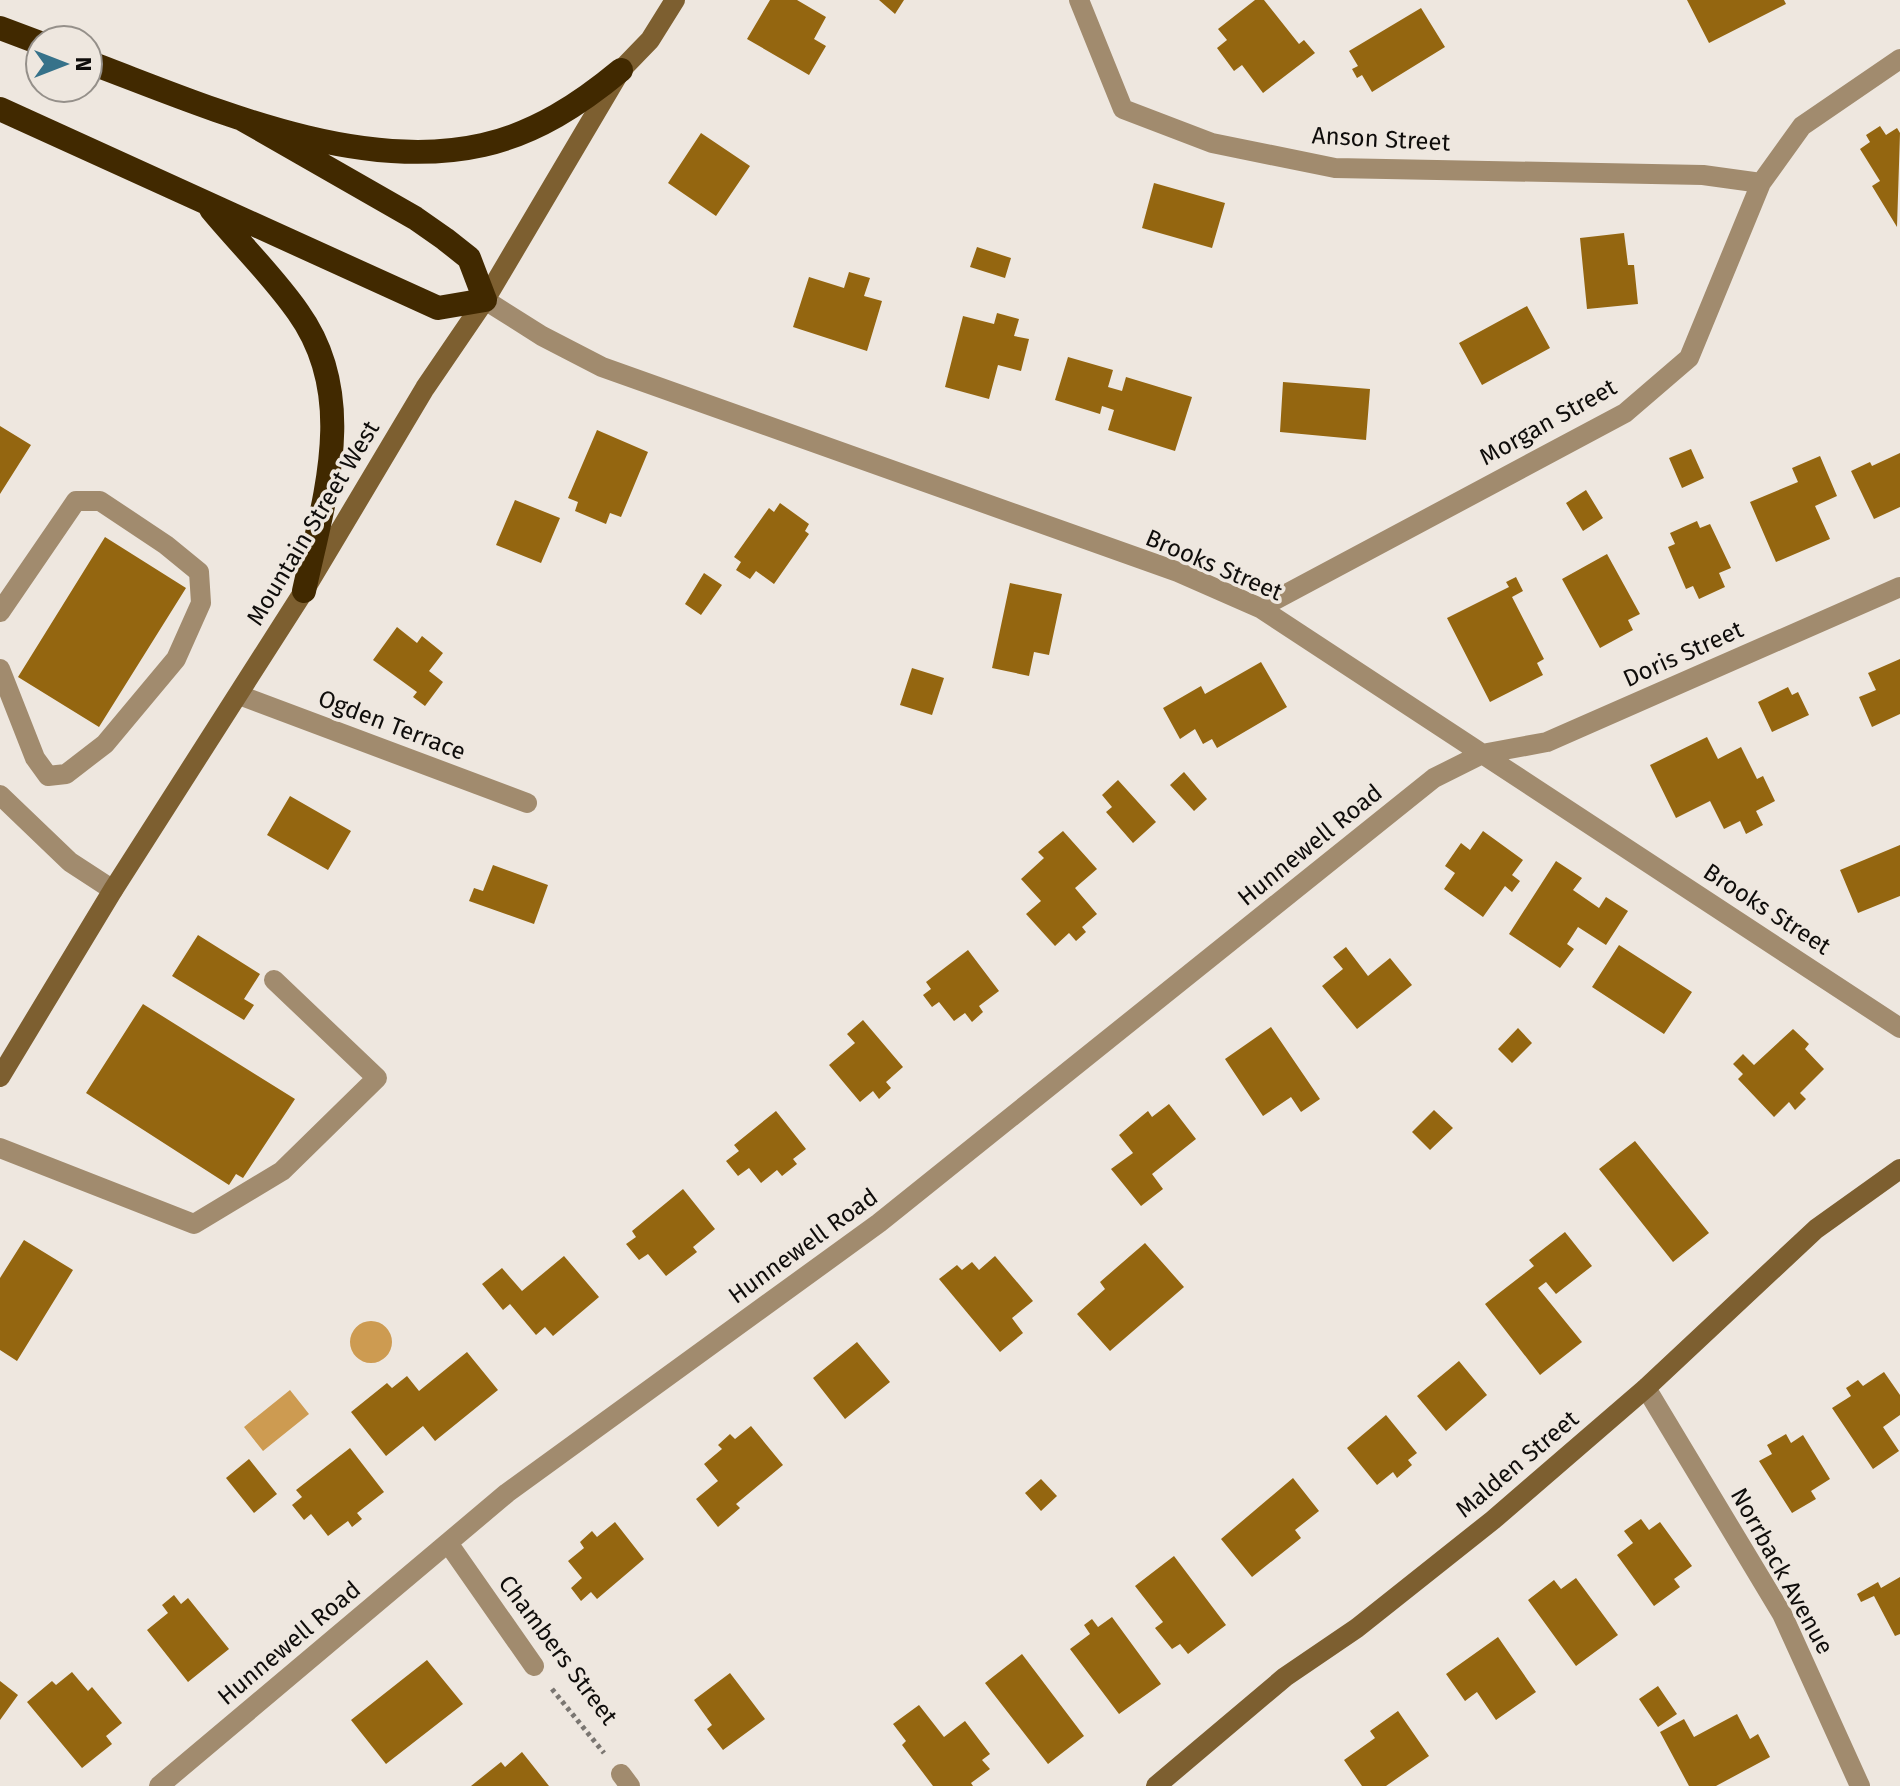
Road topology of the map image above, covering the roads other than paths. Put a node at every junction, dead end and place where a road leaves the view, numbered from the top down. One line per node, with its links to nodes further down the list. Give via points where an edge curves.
1 (675, 0): 7 (main road, Mountain Street West, via 650,40)
2 (1079, 0): 10 (street, Anson Street, via 1123,109 1212,143 1335,168 1703,175)
3 (0, 28): 4 (highway)
4 (24, 37)
5 (1900, 59): 10 (street, Morgan Street, via 1802,126)
6 (104, 68): 9 (highway)
7 (621, 70): 9 (highway, via 582,103 553,118 499,140 449,152 368,149); 12 (main road, Mountain Street West)
8 (0, 109): 11 (highway)
9 (242, 119): 12 (highway, via 445,239 469,258)
10 (1761, 183): 15 (street, Morgan Street, via 1689,358 1625,413)
11 (207, 204): 12 (highway, via 438,308); 14 (highway, via 298,312 322,352 332,395 334,442)
12 (485, 300): 14 (main road, Mountain Street West, via 425,388); 15 (street, Brooks Street, via 602,367 1178,572)
13 (1900, 587): 19 (street, Doris Street, via 1547,742)
14 (304, 591): 18 (main road, Mountain Street West)
15 (1260, 608): 19 (street, Brooks Street)
16 (0, 612): 17 (street, via 76,501 100,501 199,572 201,603 176,659 105,744 66,774 48,776 35,758)
17 (0, 669)
18 (239, 695): 21 (street, Ogden Terrace); 22 (main road, Mountain Street West)
19 (1482, 754): 24 (street, Brooks Street); 29 (street, Hunnewell Road, via 1434,778 879,1223 507,1493)
20 (0, 795): 22 (street, via 70,862)
21 (527, 803)
22 (113, 890): 25 (main road, Mountain Street West)
23 (274, 980): 26 (street, via 377,1078 282,1171 194,1224)
24 (1900, 1028)
25 (0, 1077)
26 (0, 1148)
27 (1900, 1169): 28 (main road, Malden Street, via 1816,1229)
28 (1646, 1388): 32 (main road, Malden Street, via 1493,1520 1357,1628 1285,1677); 33 (street, Norrback Avenue, via 1782,1614)
29 (448, 1543): 30 (street, Chambers Street); 31 (street, Hunnewell Road)
30 (534, 1666)
31 (159, 1786)
32 (1156, 1786)
33 (1860, 1786)

